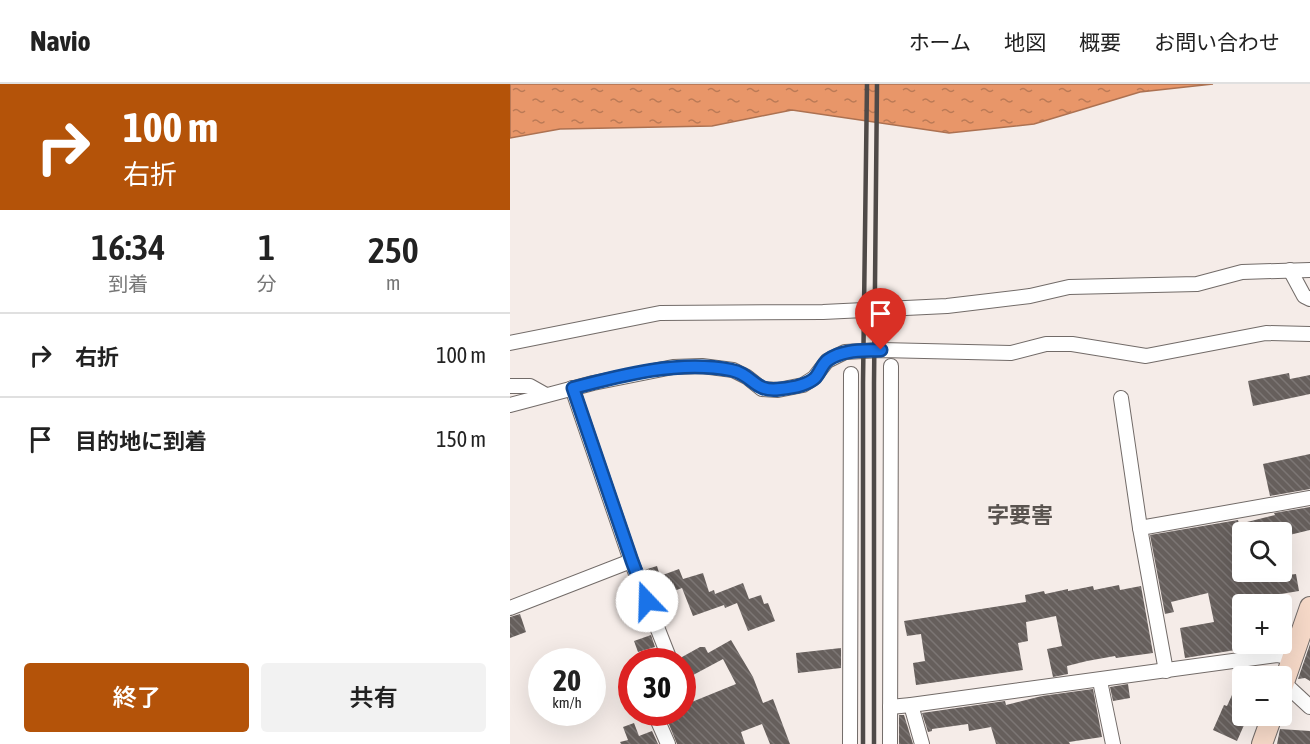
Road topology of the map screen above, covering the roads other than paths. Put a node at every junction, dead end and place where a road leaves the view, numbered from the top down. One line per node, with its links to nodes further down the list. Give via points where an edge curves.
1 (1290, 270): 2 (street); 3 (street, via 1304,296); 5 (street, via 1242,272 1197,284 1069,287 947,306 660,313)
2 (1310, 270)
3 (1310, 299)
4 (1310, 334): 9 (street, via 1266,333 1146,356 1072,344 1046,344 1011,353 845,352 827,361 803,385 778,390 762,389 734,370 702,366)
5 (510, 343)
6 (891, 366): 25 (street)
7 (851, 374): 30 (street)
8 (510, 386): 10 (street, via 530,386)
9 (573, 388): 10 (street); 15 (street)
10 (546, 395): 12 (street)
11 (1122, 398): 14 (street)
12 (510, 405)
13 (1310, 498): 14 (street)
14 (1140, 528): 21 (street)
15 (632, 561): 17 (street); 18 (street)
16 (1310, 607): 19 (street)
17 (510, 608)
18 (665, 648)
19 (1291, 658): 20 (street); 21 (street, via 1277,655)
20 (1289, 666)
21 (1166, 671): 22 (street)
22 (1100, 681): 24 (street); 33 (street)
23 (1292, 694): 26 (street)
24 (911, 705): 25 (street); 32 (street)
25 (890, 706): 31 (street)
26 (1310, 707)
27 (660, 726): 29 (street)
28 (1268, 726): 34 (street)
29 (668, 744)
30 (850, 744)
31 (890, 744)
32 (922, 744)
33 (1113, 744)
34 (1262, 744)

